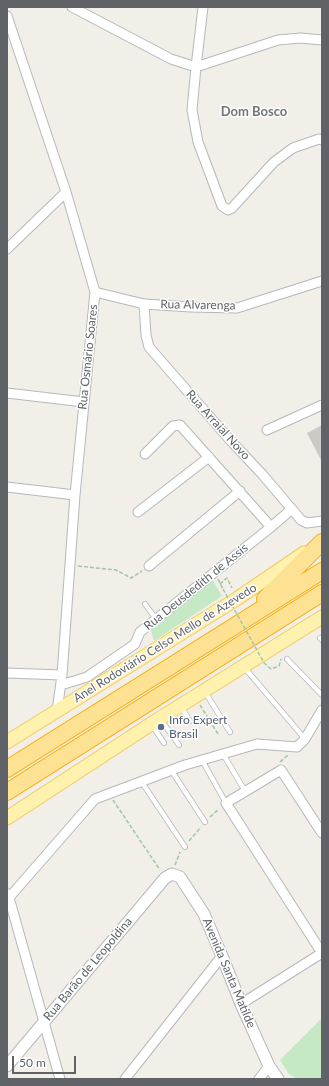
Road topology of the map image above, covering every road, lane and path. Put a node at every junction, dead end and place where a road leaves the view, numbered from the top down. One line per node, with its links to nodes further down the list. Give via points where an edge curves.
1 (72, 7): 5 (street, via 171,58)
2 (203, 7): 5 (street)
3 (7, 16): 7 (street, Rua Osmário Soares)
4 (322, 40): 5 (street, via 278,40)
5 (196, 67): 6 (street, via 192,110 198,142 222,206 228,210 274,162 293,148)
6 (322, 140)
7 (66, 192): 8 (street); 10 (street, Rua Osmário Soares)
8 (7, 249)
9 (322, 281): 11 (street, Rua Alvarenga, via 237,308)
10 (95, 292): 11 (street, Rua Alvarenga); 13 (street, Rua Osmário Soares)
11 (144, 304): 21 (street, Rua Arraial Novo, via 149,347)
12 (7, 393): 13 (street)
13 (84, 402): 20 (street, Rua Osmário Soares)
14 (322, 404): 15 (street)
15 (266, 430)
16 (145, 454): 17 (street, via 173,426 180,425)
17 (209, 458): 19 (street); 22 (street)
18 (7, 487): 20 (street)
19 (240, 492): 24 (street); 27 (street)
20 (75, 495): 26 (street, Rua Osmário Soares)
21 (292, 509): 23 (street, Rua Arraial Novo, via 307,523); 24 (street, Rua Deusdedith de Assis)
22 (138, 512)
23 (322, 521)
24 (271, 527): 33 (street, Rua Deusdedith de Assis)
25 (322, 541): 30 (main road, Anel Rodoviário Celso Mello de Azevedo); 34 (highway)
26 (71, 566): 27 (path, via 116,570 131,578); 38 (street, Rua Osmário Soares)
27 (149, 566)
28 (322, 571): 34 (highway, Anel Rodoviário Celso Mello de Azevedo)
29 (322, 593): 62 (highway)
30 (238, 598): 35 (path, bridge, via 227,578 220,584 264,663 271,669 279,666); 44 (main road, Anel Rodoviário Celso Mello de Azevedo)
31 (146, 604): 33 (lane)
32 (322, 617): 36 (main road)
33 (156, 620): 39 (street, Rua Deusdedith de Assis, via 140,632 135,644 86,676)
34 (244, 620): 57 (highway, Anel Rodoviário Celso Mello de Azevedo)
35 (284, 659): 41 (lane)
36 (244, 666): 40 (main road); 50 (lane)
37 (7, 673): 38 (street)
38 (62, 675): 39 (street, Rua Osmário Soares)
39 (61, 685): 44 (street, Rua Osmário Soares)
40 (199, 694): 42 (main road); 48 (lane); 49 (path)
41 (322, 695)
42 (180, 706): 45 (main road); 46 (lane)
43 (322, 710): 47 (street)
44 (57, 711): 51 (main road, Anel Rodoviário Celso Mello de Azevedo)
45 (156, 721): 52 (lane); 53 (lane); 65 (main road)
46 (190, 721)
47 (319, 725): 50 (street)
48 (230, 732)
49 (218, 734)
50 (306, 739): 54 (street)
51 (7, 742)
52 (164, 743)
53 (179, 745)
54 (297, 747): 55 (street, via 257,744); 59 (path, via 278,764)
55 (223, 754): 56 (street); 61 (lane)
56 (202, 760): 58 (street); 64 (lane)
57 (7, 769)
58 (171, 770): 60 (street); 66 (lane)
59 (281, 770): 61 (street); 67 (street)
60 (141, 781): 63 (street); 68 (lane)
61 (245, 791): 64 (street)
62 (7, 792)
63 (109, 794): 69 (path); 70 (street, via 95,799)
64 (226, 803): 66 (path); 71 (street)
65 (7, 818)
66 (205, 822): 68 (path)
67 (322, 833)
68 (185, 846): 69 (path)
69 (168, 876): 72 (street, Avenida Santa Matilde, via 180,877 204,914); 74 (street, Rua Barão de Leopoldina)
70 (8, 896): 74 (street)
71 (322, 954): 73 (street)
72 (222, 956): 73 (street, Avenida Santa Matilde); 78 (street)
73 (241, 1004): 76 (street, Avenida Santa Matilde)
74 (44, 1022): 75 (street, Rua Barão de Leopoldina); 77 (street)
75 (7, 1066)
76 (269, 1066): 79 (street); 80 (street, Avenida Santa Matilde)
77 (60, 1079)
78 (125, 1079)
79 (258, 1079)
80 (278, 1079)

